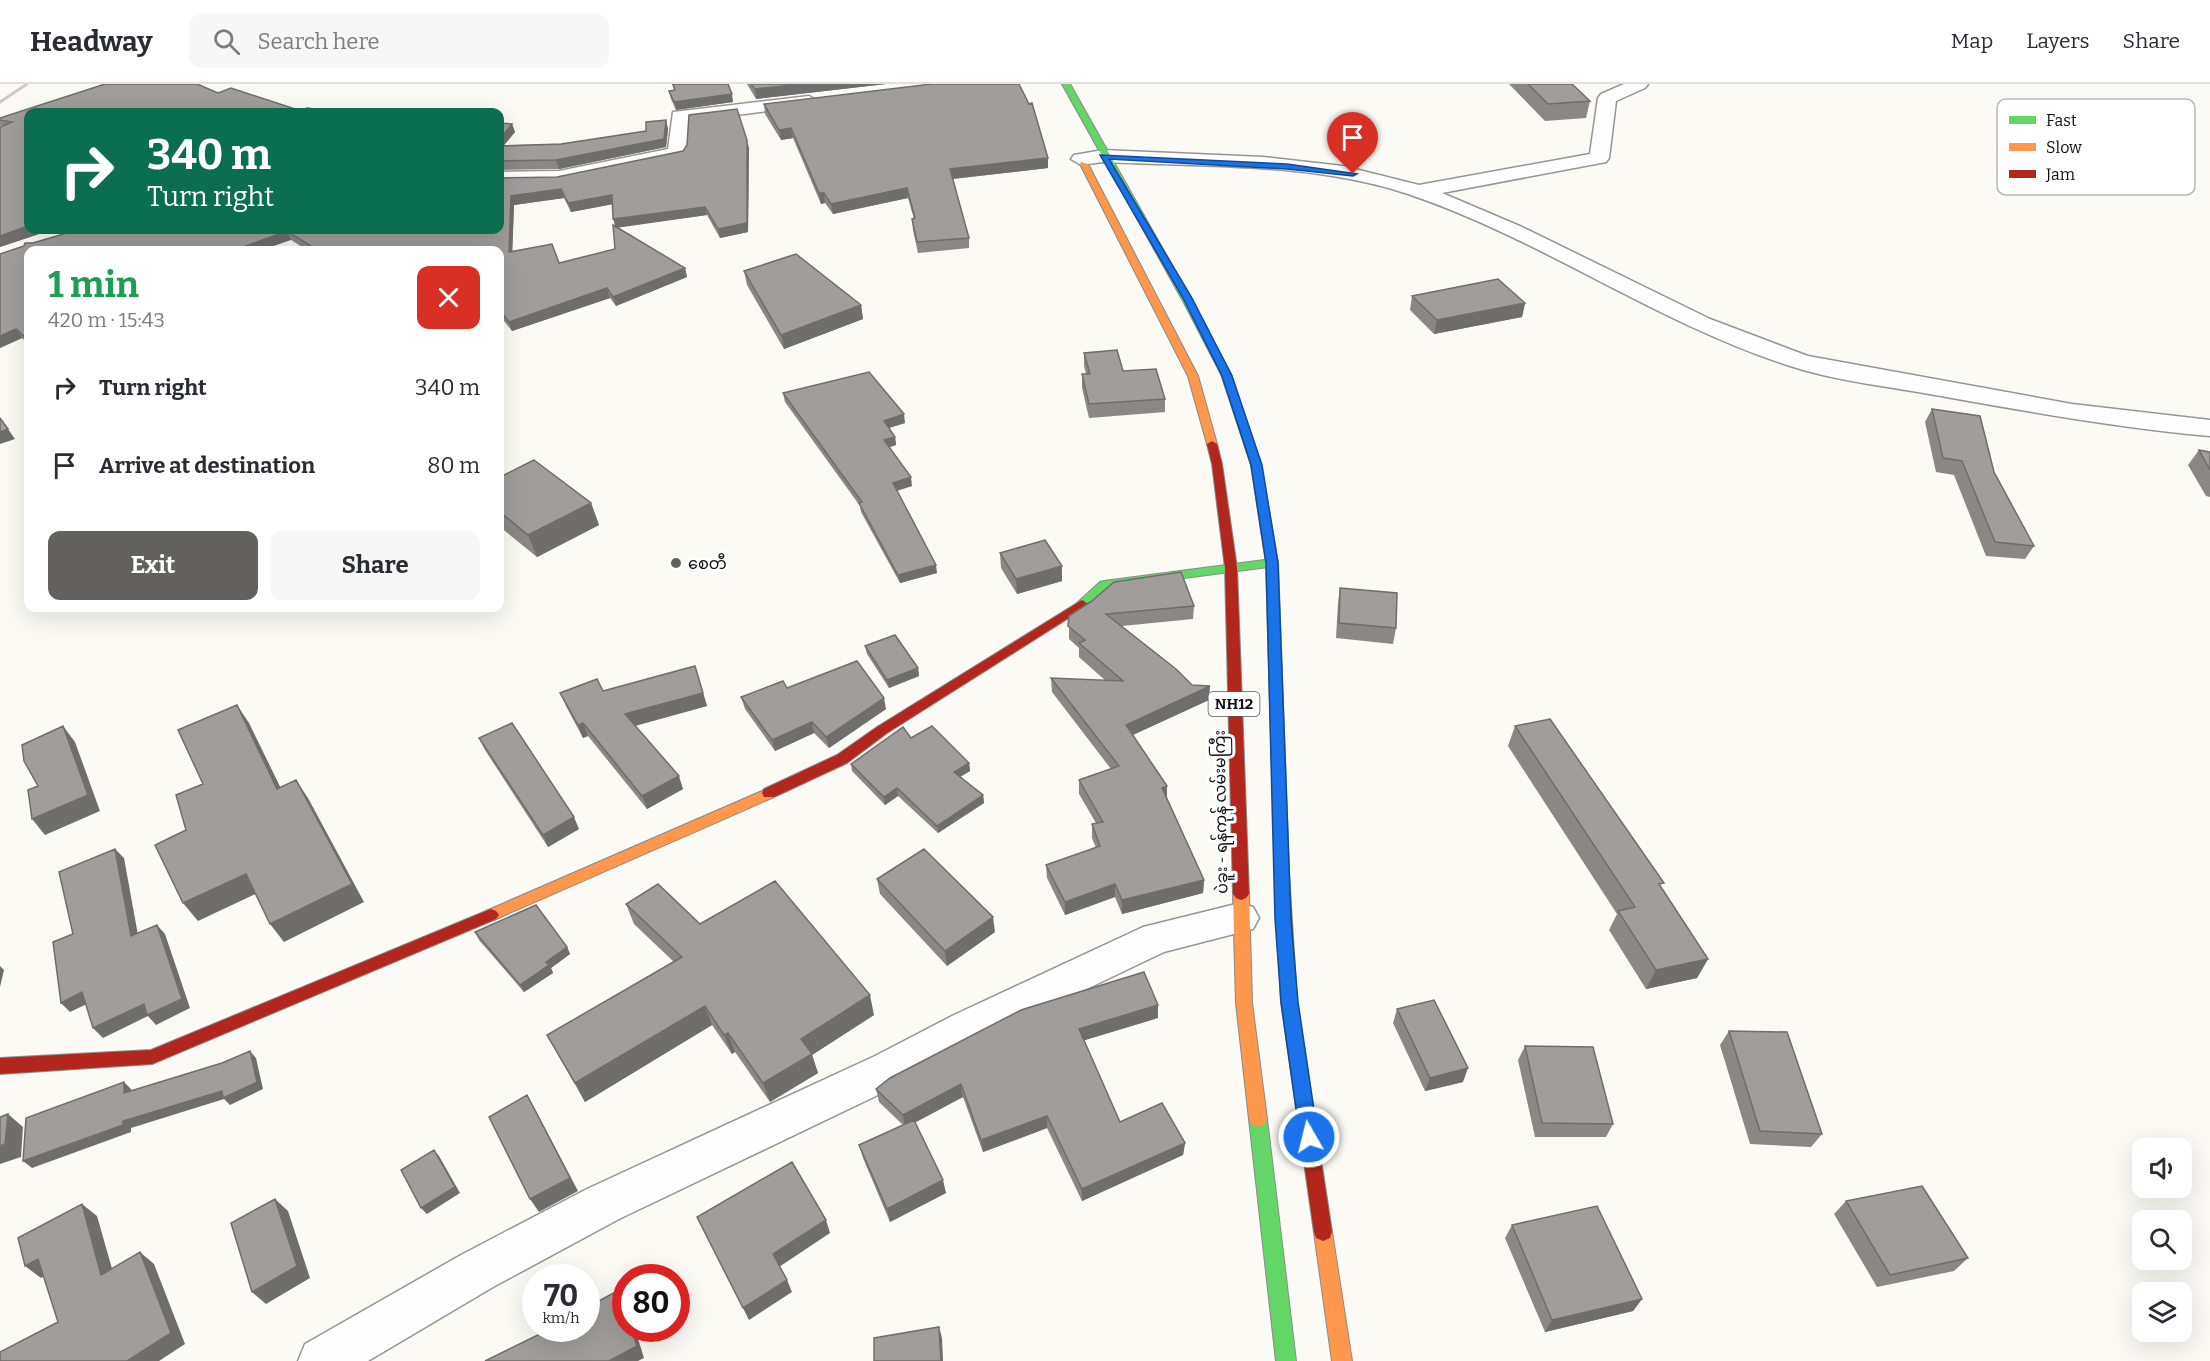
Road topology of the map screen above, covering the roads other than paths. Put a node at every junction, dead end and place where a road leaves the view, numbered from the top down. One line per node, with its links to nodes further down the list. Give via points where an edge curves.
1 (1065, 84): 4 (main road, ပဲခူး - ရန်ကုန် လမ်းမကြီး / NH12)
2 (1639, 84): 6 (street, via 1608,98 1599,158)
3 (822, 100): 5 (street, via 680,117 677,153 559,177)
4 (1087, 154): 6 (street, via 1353,174); 8 (main road, ပဲခူး - ရန်ကုန် လမ်းမကြီး / NH12, via 1188,298 1227,376 1256,465); 9 (main road, ပဲခူး - ရန်ကုန် လမ်းမကြီး / NH12, via 1193,376 1217,465)
5 (504, 178)
6 (1417, 191): 7 (street, via 1476,214 1721,333 1801,361 2052,409 2151,424)
7 (2210, 428)
8 (1272, 563): 9 (main road); 14 (main road, ပဲခူး - ရန်ကုန် လမ်းမကြီး / NH12, via 1289,1002)
9 (1231, 568): 10 (main road, ပဲခူး - ရန်ကုန် လမ်းမကြီး / NH12); 11 (main road, via 1104,585 1080,606 911,711 842,759 804,778 349,976 152,1057)
10 (1240, 918): 12 (street, via 1156,938 979,1022 890,1069 603,1204); 13 (main road, ပဲခူး - ရန်ကုန် လမ်းမကြီး / NH12, via 1244,1003)
11 (0, 1066)
12 (322, 1361)
13 (1286, 1361)
14 (1342, 1361)

